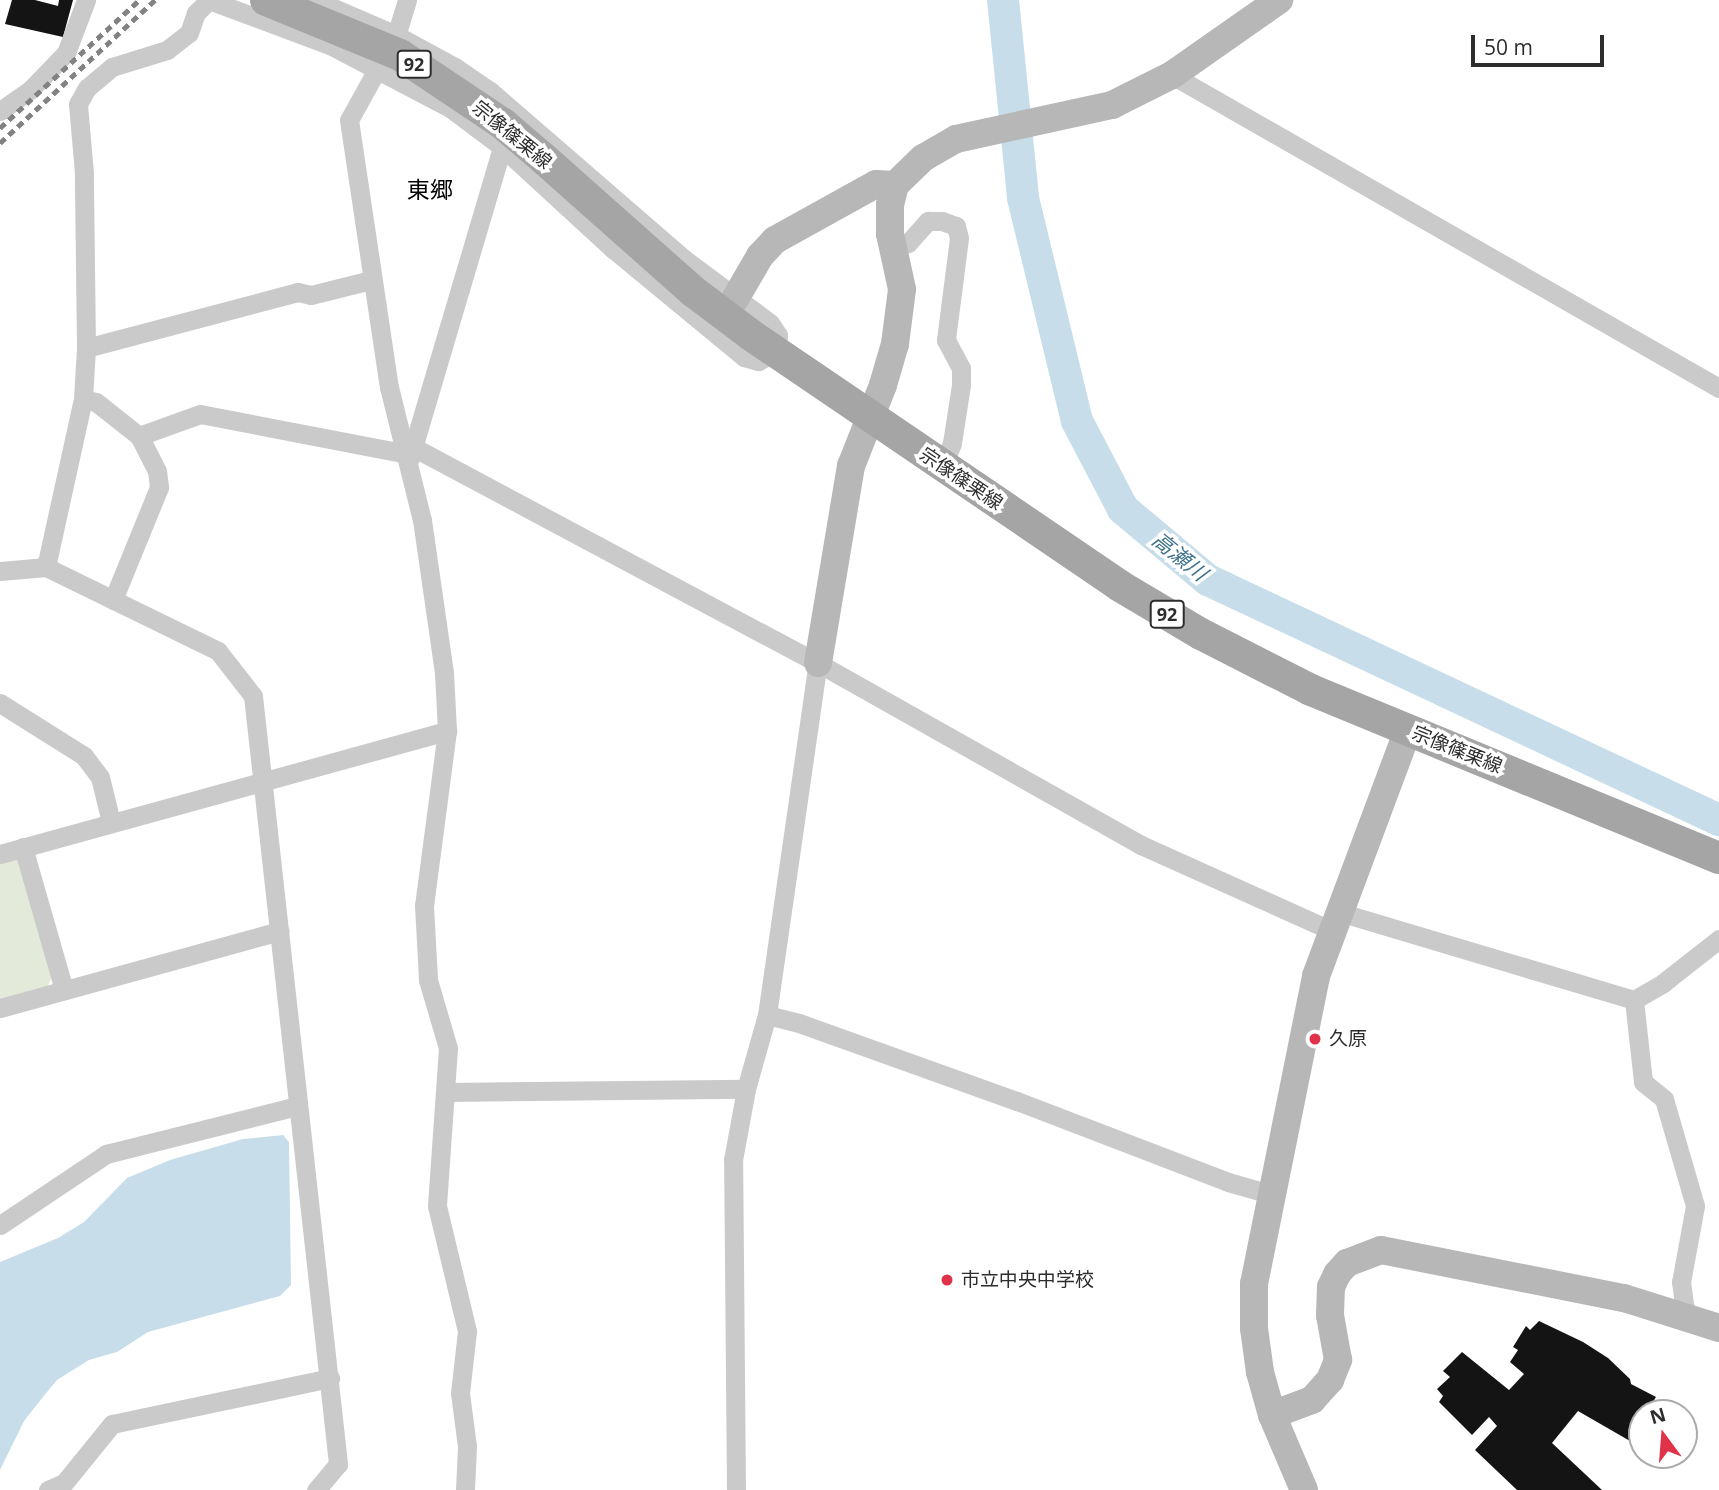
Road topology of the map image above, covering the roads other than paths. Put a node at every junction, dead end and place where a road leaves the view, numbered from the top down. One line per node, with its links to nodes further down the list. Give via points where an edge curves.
1 (86, 0): 10 (street, via 66,53 31,89)
2 (209, 0): 8 (street, via 332,46); 16 (street, via 196,13 189,33 167,50 112,67 87,88 78,104)
3 (266, 0): 17 (main road, 宗像篠栗線 / 92, bridge, via 400,55 503,124 694,292)
4 (315, 0): 7 (street)
5 (407, 0): 7 (street)
6 (1279, 0): 9 (street)
7 (396, 35): 8 (street); 15 (street, via 490,91)
8 (375, 68): 11 (street, via 450,108); 14 (street, via 349,120)
9 (1172, 75): 12 (street, via 1112,105 956,139 923,158); 18 (street)
10 (0, 111)
11 (502, 147): 17 (street, via 612,248 744,357 758,361); 22 (street)
12 (895, 185): 13 (street, via 890,205); 15 (street, via 876,184 775,240)
13 (893, 248): 20 (street, via 902,289 895,344); 23 (street, via 908,243 928,221 956,226 959,238 946,340 961,368 961,385 952,443)
14 (371, 280): 16 (street, via 311,295 298,292); 22 (street, via 389,387)
15 (735, 299): 17 (street, via 769,323 778,335)
16 (86, 348): 19 (street)
17 (776, 352): 20 (main road, 宗像篠栗線 / 92)
18 (1719, 388)
19 (83, 400): 21 (street, via 96,402); 24 (street)
20 (870, 417): 23 (main road, 宗像篠栗線 / 92); 27 (street, via 850,466)
21 (139, 436): 22 (street, via 200,414); 26 (street, via 157,471 159,487)
22 (410, 454): 27 (street); 30 (street, via 444,673)
23 (943, 467): 29 (main road, 宗像篠栗線 / 92, via 1120,586 1201,634 1264,668)
24 (46, 567): 25 (street); 26 (street)
25 (0, 571)
26 (113, 600): 31 (street, via 218,651 253,696)
27 (818, 663): 36 (street, via 1141,845); 42 (street)
28 (0, 703): 32 (street, via 85,756 100,777)
29 (1408, 730): 35 (main road, 宗像篠栗線 / 92); 36 (street)
30 (447, 731): 31 (street); 44 (street, via 424,905 429,979 447,1048)
31 (265, 781): 32 (street); 37 (street)
32 (111, 822): 33 (street)
33 (23, 848): 34 (street); 39 (street)
34 (0, 854)
35 (1719, 858)
36 (1336, 922): 40 (street); 46 (street, via 1316,976)
37 (280, 931): 39 (street); 45 (street)
38 (1719, 939): 40 (street)
39 (64, 990): 41 (street)
40 (1634, 1000): 48 (street, via 1643,1082 1664,1099 1695,1206 1681,1282)
41 (0, 1008)
42 (767, 1014): 43 (street); 46 (street)
43 (746, 1089): 44 (street); 55 (street, via 733,1160)
44 (445, 1092): 54 (street, via 437,1206 467,1331 460,1393 467,1446)
45 (297, 1106): 47 (street, via 106,1154); 50 (street)
46 (1270, 1194): 51 (street, via 1254,1295 1254,1328)
47 (0, 1225)
48 (1686, 1316): 49 (street); 51 (street, via 1624,1298 1400,1252 1369,1253 1347,1263 1331,1287 1330,1315 1338,1360 1330,1380 1312,1400)
49 (1719, 1328)
50 (330, 1378): 52 (street, via 112,1423); 53 (street, via 338,1464)
51 (1272, 1415): 56 (street)
52 (60, 1487)
53 (316, 1490)
54 (465, 1490)
55 (736, 1490)
56 (1304, 1490)

